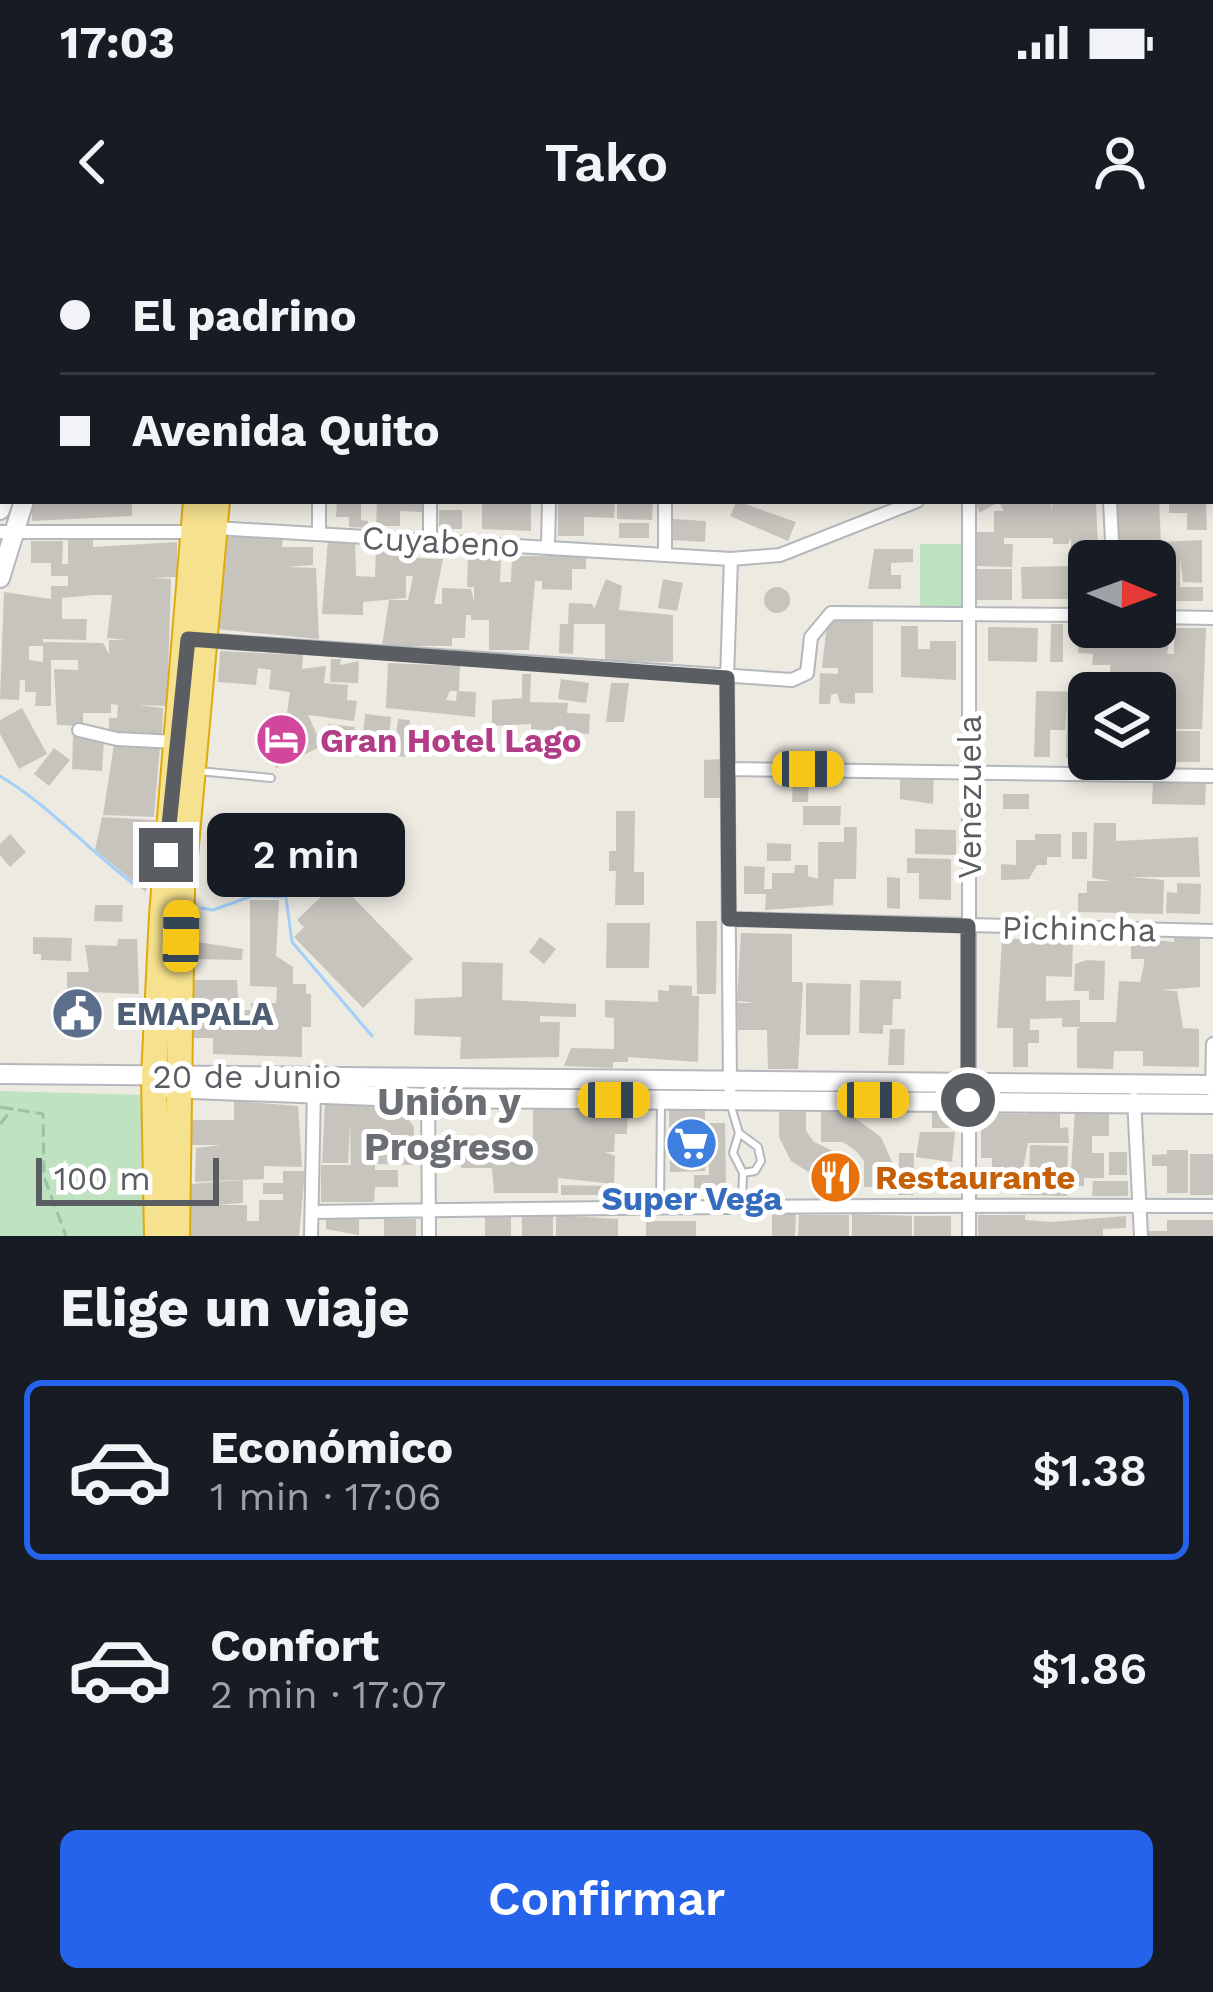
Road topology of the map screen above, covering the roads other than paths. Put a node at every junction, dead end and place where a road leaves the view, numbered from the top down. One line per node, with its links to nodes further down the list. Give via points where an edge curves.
1 (22, 504): 13 (street)
2 (197, 504): 11 (highway)
3 (216, 504): 11 (highway)
4 (319, 504): 12 (street)
5 (430, 504): 14 (street)
6 (549, 504): 16 (street)
7 (665, 504): 17 (street)
8 (909, 504): 18 (street, Cuyabeno, via 780,555)
9 (969, 504): 20 (street, Venezuela)
10 (1110, 504): 15 (street)
11 (206, 530): 12 (street, Cuyabeno); 13 (street, Cuyabeno); 24 (highway)
12 (319, 533): 14 (street, Cuyabeno)
13 (6, 534): 19 (street)
14 (430, 539): 16 (street, Cuyabeno)
15 (1112, 540)
16 (548, 547): 17 (street, Cuyabeno)
17 (665, 555): 18 (street, Cuyabeno)
18 (731, 560): 25 (street)
19 (0, 578)
20 (969, 615): 21 (street); 25 (street, via 831,613 811,637 807,673 793,680); 29 (street, Venezuela)
21 (1068, 615)
22 (1176, 617): 23 (street)
23 (1213, 618)
24 (198, 640): 25 (street); 27 (highway); 30 (highway)
25 (727, 678): 28 (street)
26 (80, 730): 27 (street)
27 (177, 742): 40 (highway)
28 (727, 769): 29 (street); 33 (street)
29 (969, 770): 31 (street); 34 (street, Venezuela)
30 (194, 771): 32 (lane); 40 (highway)
31 (1213, 776)
32 (272, 778)
33 (729, 919): 34 (street, Pichincha); 39 (street)
34 (968, 926): 35 (street, Pichincha); 44 (street, Venezuela)
35 (1213, 931)
36 (1213, 1044): 43 (street)
37 (0, 1074): 40 (street, 20 de Junio)
38 (430, 1076): 39 (street, 20 de Junio); 42 (street, 20 de Junio); 46 (street)
39 (730, 1079): 44 (street, 20 de Junio); 48 (street)
40 (166, 1082): 41 (street, 20 de Junio); 42 (street, 20 de Junio); 59 (highway); 60 (highway)
41 (0, 1084)
42 (314, 1085): 46 (street, 20 de Junio); 58 (street)
43 (1213, 1085): 45 (street, 20 de Junio); 49 (street)
44 (968, 1090): 45 (street, 20 de Junio); 48 (street, 20 de Junio); 52 (street, Venezuela)
45 (1135, 1092): 49 (street, 20 de Junio); 53 (street)
46 (428, 1098): 47 (street, 20 de Junio); 56 (street)
47 (661, 1100): 48 (street, 20 de Junio); 57 (lane)
48 (730, 1101): 50 (lane)
49 (1213, 1104)
50 (740, 1133): 51 (lane, via 733,1153); 51 (lane, via 761,1161 755,1172)
51 (742, 1173): 55 (lane)
52 (968, 1205): 53 (street); 55 (street); 63 (street, Venezuela)
53 (1141, 1205): 54 (street); 64 (street)
54 (1213, 1206)
55 (742, 1208): 57 (street)
56 (429, 1209): 57 (street); 58 (street); 62 (street)
57 (660, 1210)
58 (312, 1212): 61 (street)
59 (157, 1236)
60 (177, 1236)
61 (311, 1236)
62 (429, 1236)
63 (969, 1236)
64 (1141, 1236)

